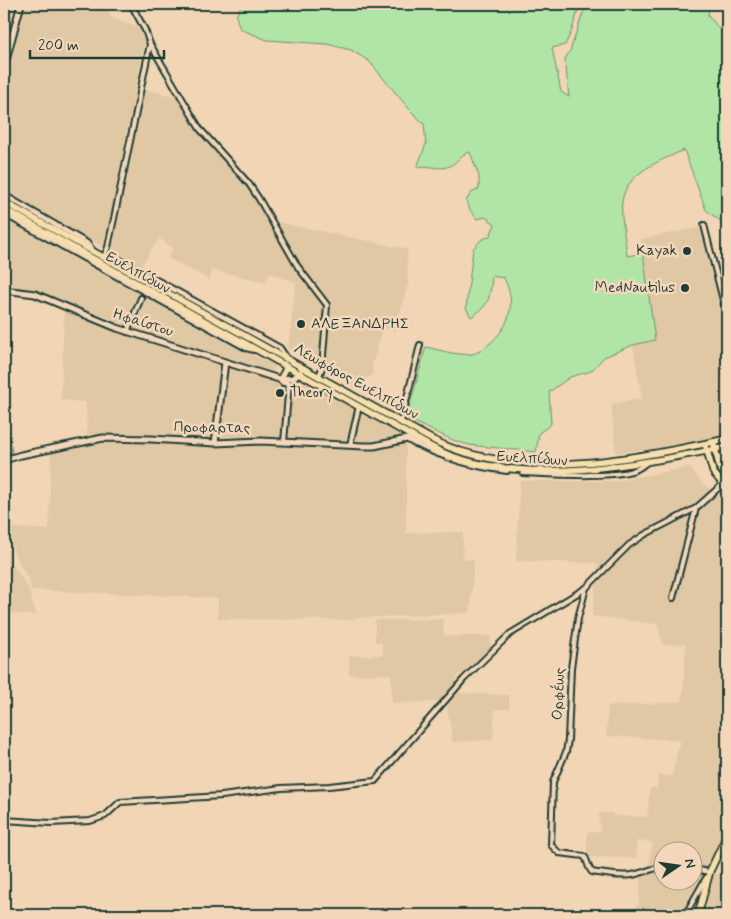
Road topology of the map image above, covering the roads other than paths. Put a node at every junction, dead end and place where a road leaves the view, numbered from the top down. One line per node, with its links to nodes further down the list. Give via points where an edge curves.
1 (21, 4): 4 (street)
2 (131, 4): 3 (street)
3 (150, 44): 10 (street); 20 (street, via 200,129 249,184 298,267 327,306)
4 (4, 67)
5 (4, 195): 8 (street)
6 (4, 202): 8 (main road, Λεωφόρος Ευελπίδων)
7 (5, 213): 17 (main road, Λεωφόρος Ευελπίδων)
8 (48, 223): 10 (main road, Λεωφόρος Ευελπίδων)
9 (704, 225): 13 (street)
10 (104, 256): 18 (main road, Λεωφόρος Ευελπίδων)
11 (4, 290): 14 (street, Ηφαίστου, via 39,296)
12 (141, 298): 14 (street)
13 (727, 316)
14 (127, 332): 16 (street, Ηφαίστου)
15 (420, 345): 23 (street)
16 (225, 362): 21 (street, Ηφαίστου); 28 (street)
17 (284, 364): 18 (main road, Λεωφόρος Ευελπίδων); 21 (main road, via 286,369)
18 (298, 366): 19 (main road, Λεωφόρος Ευελπίδων); 20 (main road, Λεωφόρος Ευελπίδων); 21 (street, via 291,373)
19 (302, 374): 21 (street, via 293,378); 22 (main road, Λεωφόρος Ευελπίδων)
20 (320, 376): 23 (main road, Λεωφόρος Ευελπίδων)
21 (279, 377): 25 (street, via 283,383 289,383)
22 (359, 406): 26 (main road, Λεωφόρος Ευελπίδων); 29 (street)
23 (401, 422): 30 (main road, Λεωφόρος Ευελπίδων, via 458,451 516,462 563,464)
24 (727, 440): 27 (main road, Λεωφόρος Ευελπίδων)
25 (284, 442): 28 (street, Προφαρτας); 29 (street, Προφαρτας)
26 (418, 442): 29 (street, Προφαρτας, via 408,439 374,446); 33 (main road, Λεωφόρος Ευελπίδων, via 444,455 525,471 612,468)
27 (713, 442): 30 (main road, Λεωφόρος Ευελπίδων); 32 (main road)
28 (215, 443): 34 (street, Προφαρτας, via 103,438)
29 (350, 445)
30 (706, 447): 32 (main road, Λεωφόρος Ευελπίδων); 33 (main road, Λεωφόρος Ευελπίδων); 35 (main road)
31 (727, 447): 32 (main road, Λεωφόρος Ευελπίδων); 36 (main road)
32 (715, 449): 36 (main road)
33 (696, 453): 35 (main road)
34 (4, 460)
35 (710, 464): 38 (main road)
36 (720, 468): 37 (main road)
37 (727, 478)
38 (725, 486): 39 (street)
39 (696, 508): 40 (street, via 629,545); 41 (street)
40 (586, 588): 42 (street, via 510,634 464,679 375,781 120,802 105,816 90,821 51,824); 44 (street, Ορφέως, via 571,668 568,740 554,782 551,845 559,853 584,856 592,872 618,876)
41 (673, 598)
42 (4, 820)
43 (727, 835): 46 (main road)
44 (654, 869)
45 (704, 870): 46 (street)
46 (710, 871): 47 (street); 48 (main road)
47 (684, 915)
48 (698, 915)

